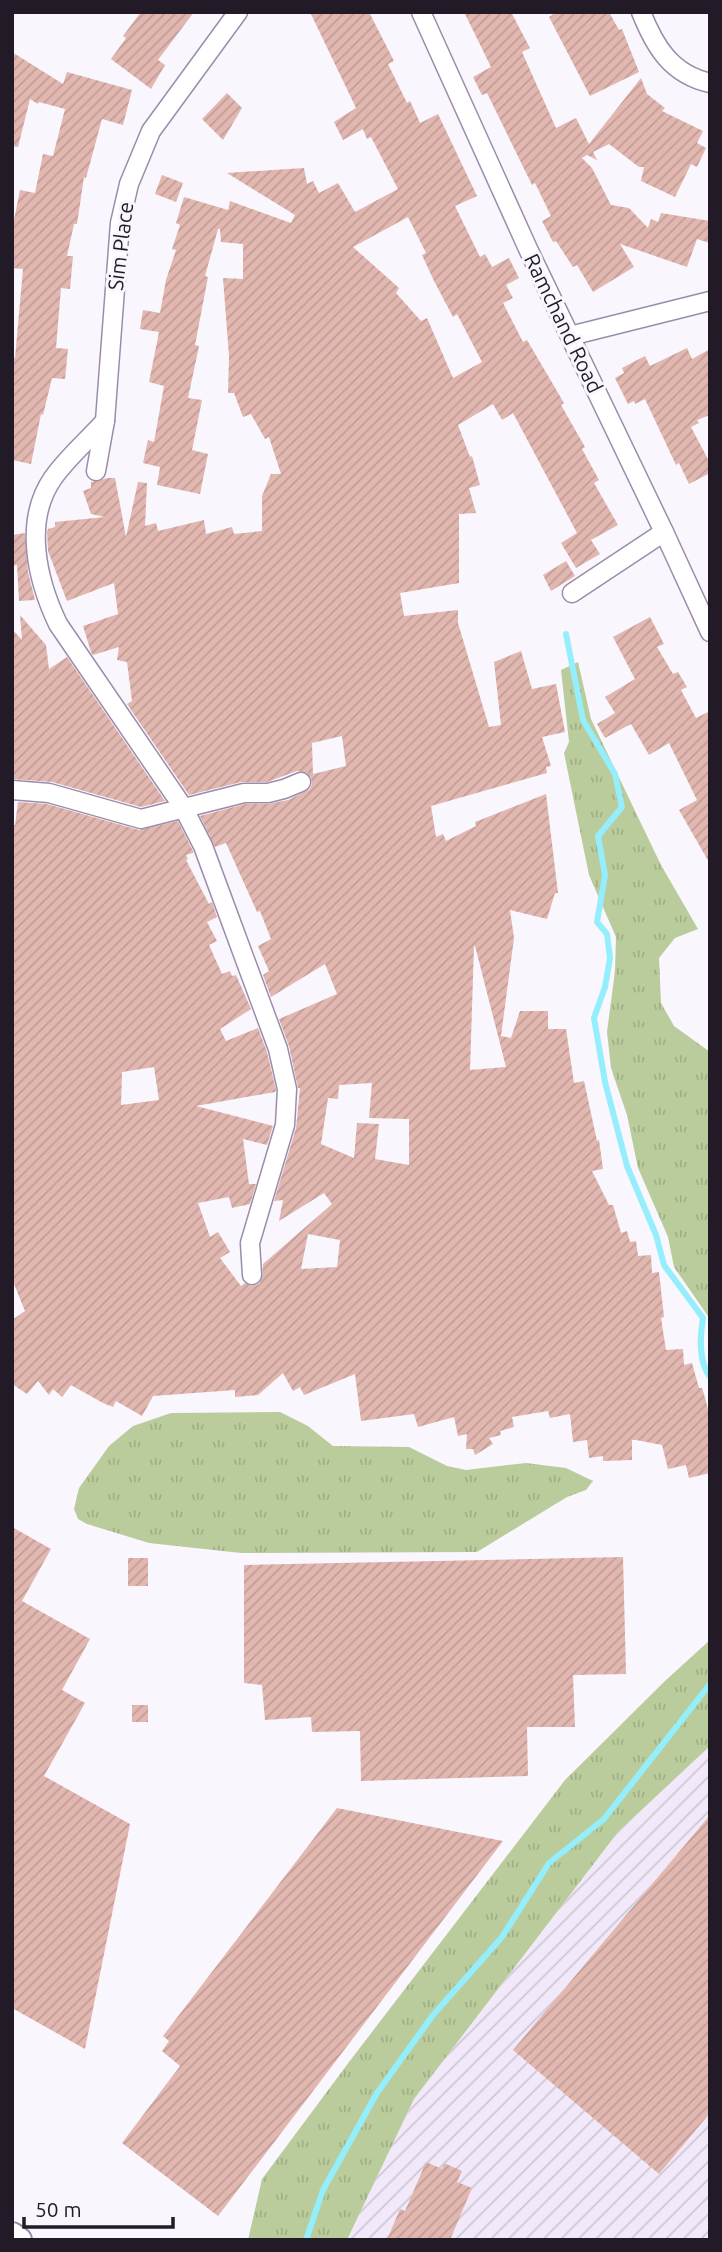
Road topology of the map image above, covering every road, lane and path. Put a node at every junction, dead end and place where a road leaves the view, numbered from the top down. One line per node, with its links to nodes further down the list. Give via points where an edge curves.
1 (238, 12): 7 (street, Sim Place, via 151,131 129,184 120,223)
2 (421, 12): 6 (street, Ramchand Road)
3 (641, 12): 4 (street, via 667,61 680,72)
4 (710, 83)
5 (710, 301): 6 (street)
6 (570, 336): 9 (street, Ramchand Road)
7 (105, 421): 8 (street, Sim Place); 14 (street, via 53,478 42,499 35,533 40,567 58,624)
8 (96, 471)
9 (664, 532): 10 (street); 11 (street, Ramchand Road)
10 (572, 593)
11 (710, 632)
12 (301, 782): 14 (street, via 276,791)
13 (12, 790): 14 (street, via 49,793 141,819)
14 (183, 807): 15 (street, via 203,846 270,1024 287,1089 285,1125 250,1242)
15 (252, 1275)
16 (12, 2235): 17 (street)
17 (19, 2240)

